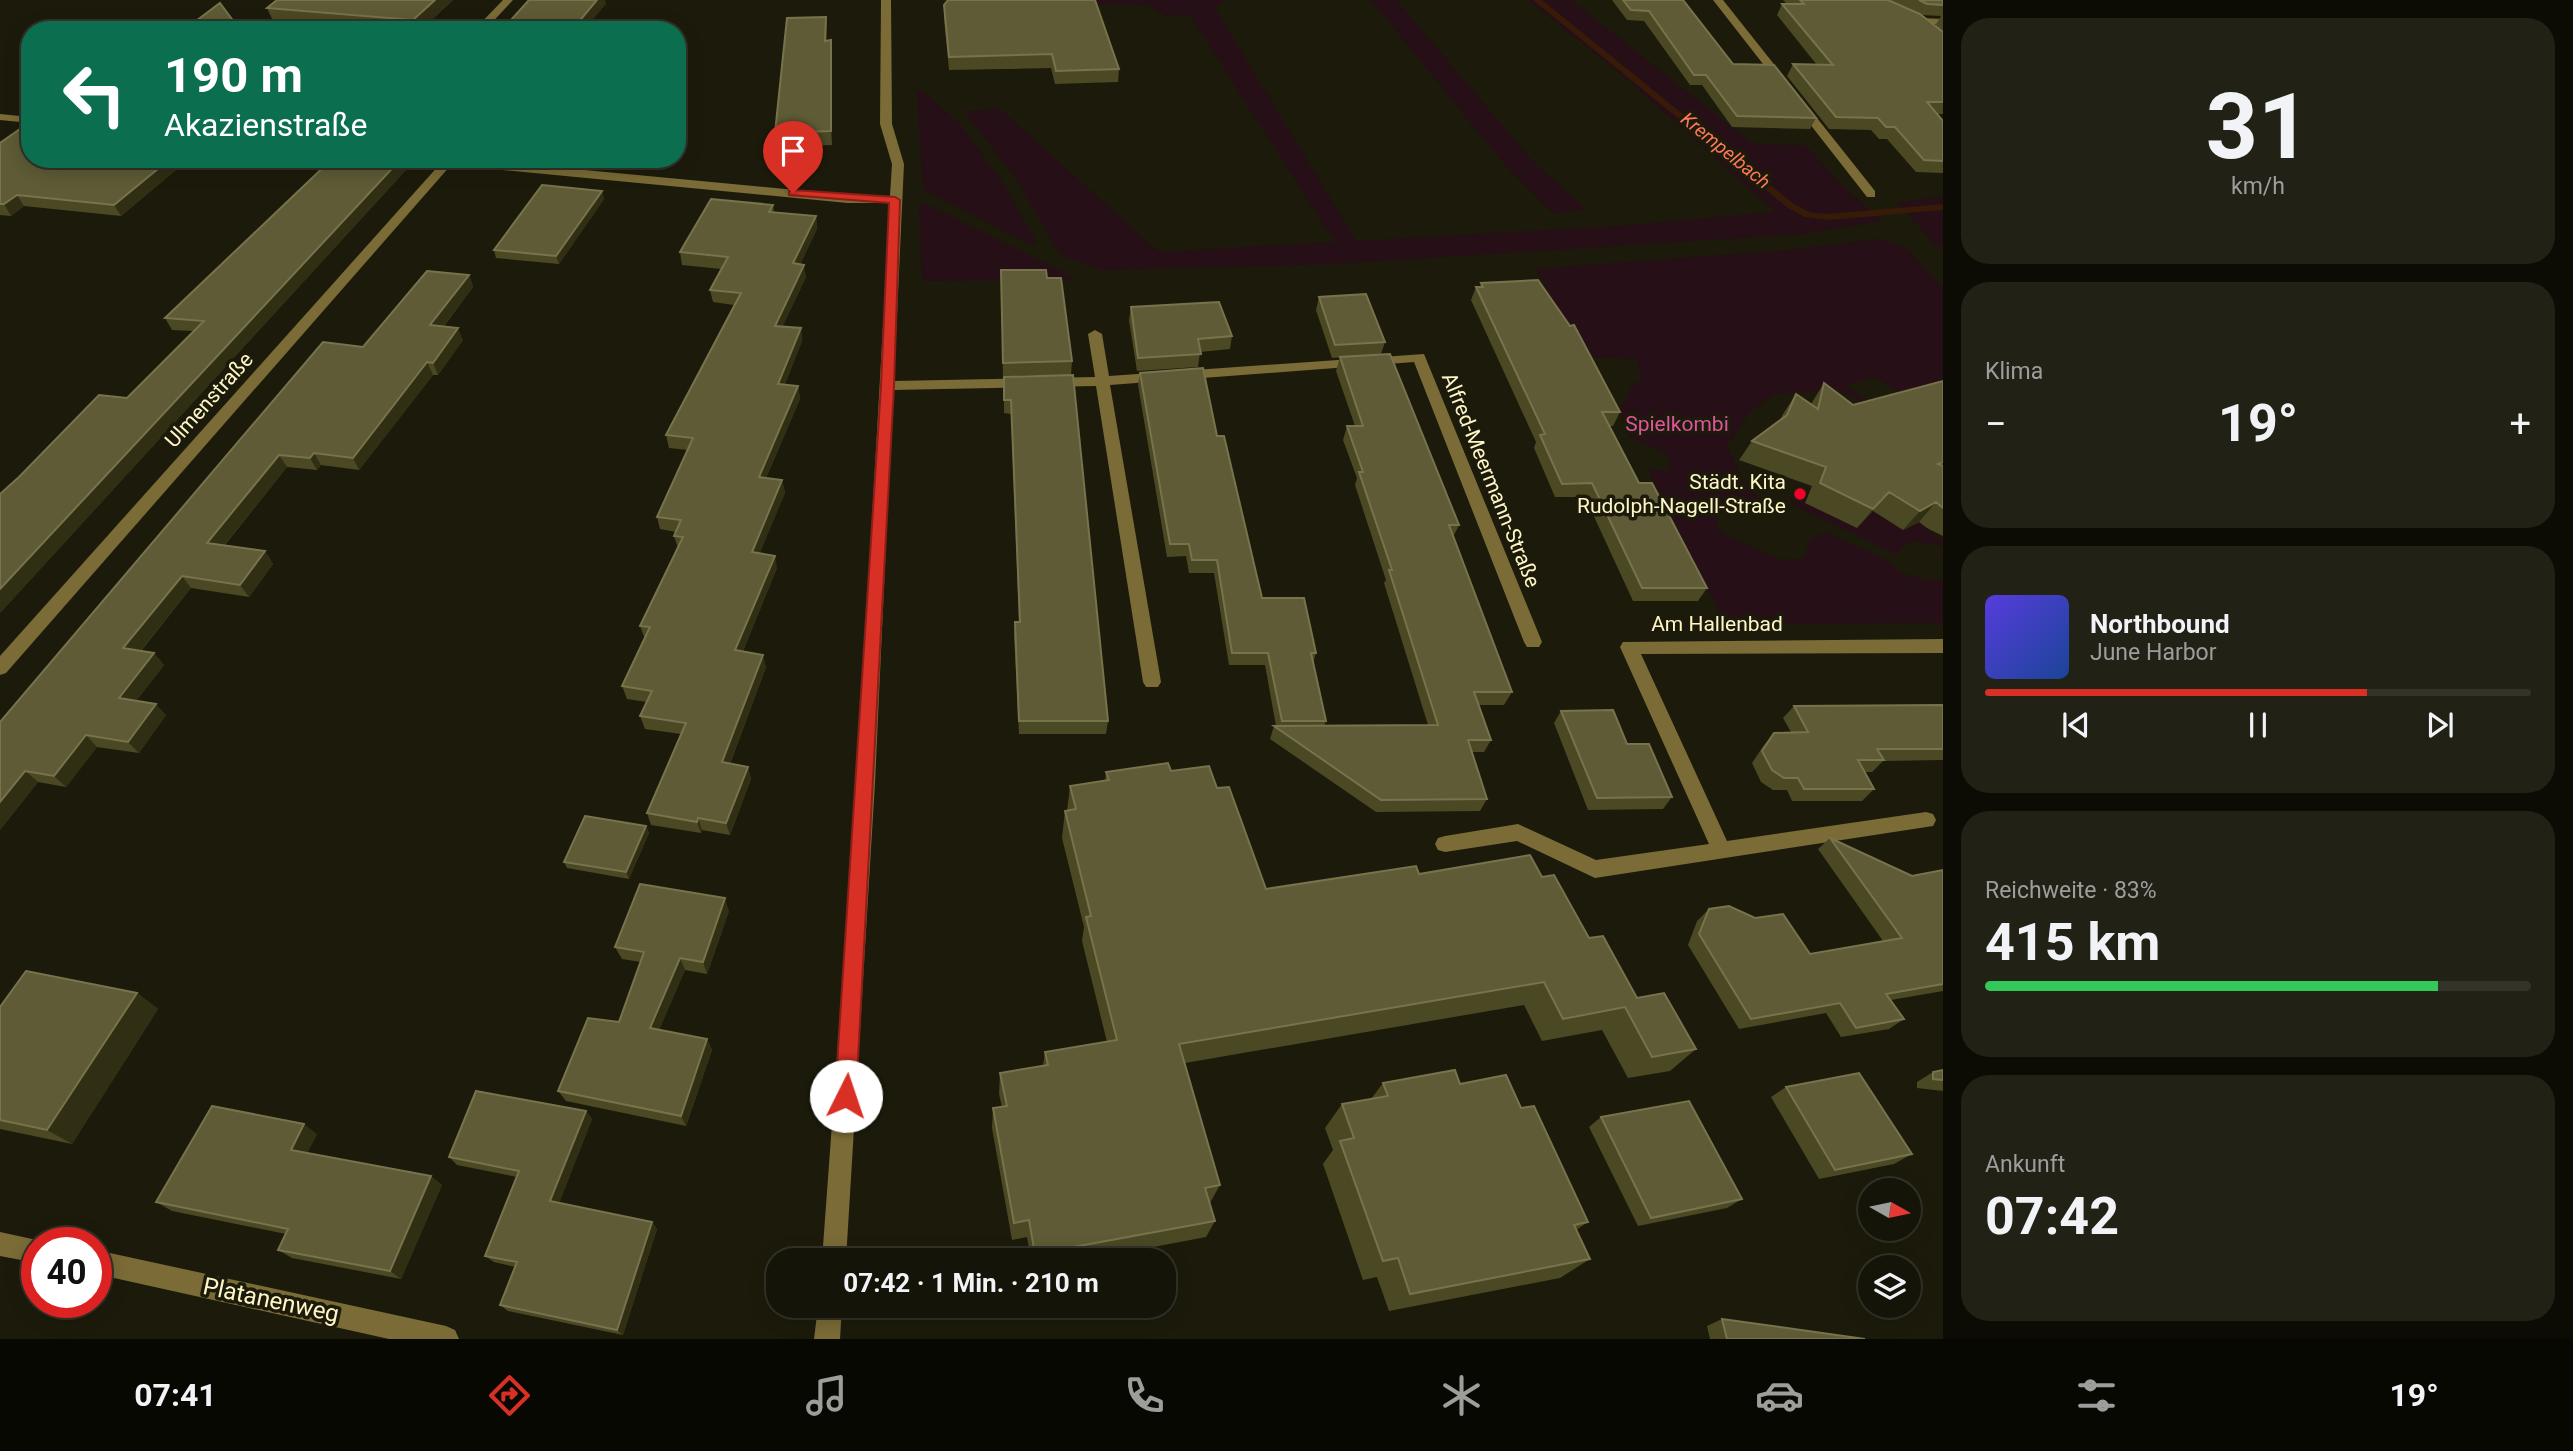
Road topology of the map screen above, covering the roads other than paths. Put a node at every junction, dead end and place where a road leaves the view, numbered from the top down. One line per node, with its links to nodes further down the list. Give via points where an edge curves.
1 (508, 0): 5 (street)
2 (886, 0): 14 (street, via 886,124 898,164)
3 (1718, 0): 13 (street)
4 (1862, 0): 6 (street)
5 (488, 21)
6 (1918, 21): 7 (street); 8 (street)
7 (1943, 22)
8 (1934, 37)
9 (0, 117): 10 (street)
10 (21, 119)
11 (435, 168): 20 (street, Ulmenstraße)
12 (527, 168): 14 (street)
13 (1871, 194)
14 (895, 200): 17 (street)
15 (1095, 334): 16 (street)
16 (1101, 381): 17 (street, Alfred-Meermann-Straße); 18 (street, Alfred-Meermann-Straße, via 1419,358); 21 (street)
17 (888, 386): 27 (street)
18 (1533, 642)
19 (1943, 646): 24 (street, Am Hallenbad, via 1629,647)
20 (0, 668)
21 (1152, 682)
22 (1926, 820): 24 (street)
23 (1445, 844): 24 (street, via 1518,832 1595,869)
24 (1721, 849)
25 (0, 1244): 26 (street)
26 (21, 1248)
27 (835, 1248)
28 (112, 1266): 30 (street, Platanenweg)
29 (830, 1318): 31 (street)
30 (446, 1339)
31 (827, 1339)

